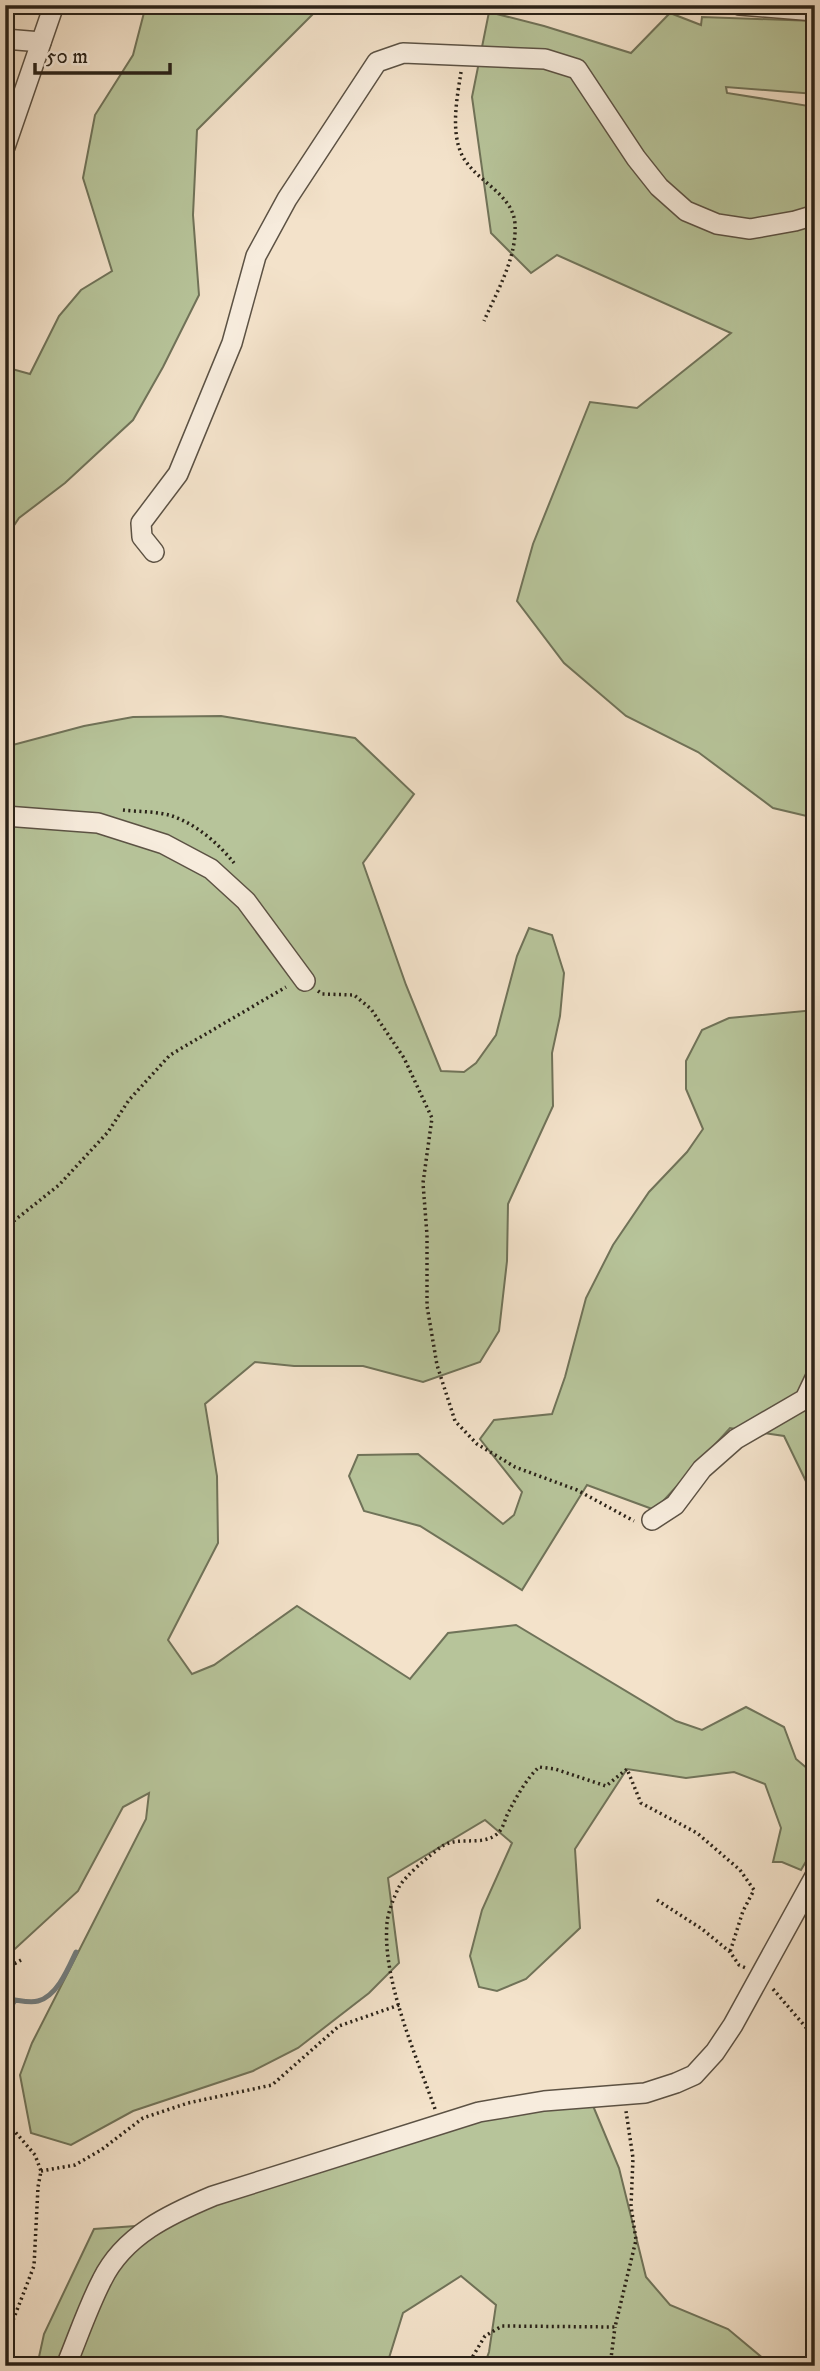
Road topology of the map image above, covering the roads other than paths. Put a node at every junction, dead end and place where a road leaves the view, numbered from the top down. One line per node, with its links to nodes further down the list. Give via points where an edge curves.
1 (54, 5): 5 (street)
2 (740, 5): 3 (street)
3 (815, 11)
4 (5, 39): 5 (street)
5 (41, 42): 6 (street)
6 (6, 144)
7 (815, 215): 8 (street, via 750,229 717,224 686,211 636,158 577,69 545,59 402,53 377,62 287,199 256,256 232,343 178,474 141,523 142,537)
8 (154, 552)
9 (5, 816): 10 (street, via 98,823 164,844 211,869 246,901)
10 (305, 981)
11 (815, 1378): 12 (street, via 805,1399 736,1439 702,1469 675,1505)
12 (652, 1520)
13 (815, 1876): 14 (street, via 733,2025 694,2075 657,2090 512,2104 173,2212 133,2241 108,2270)
14 (66, 2366)

